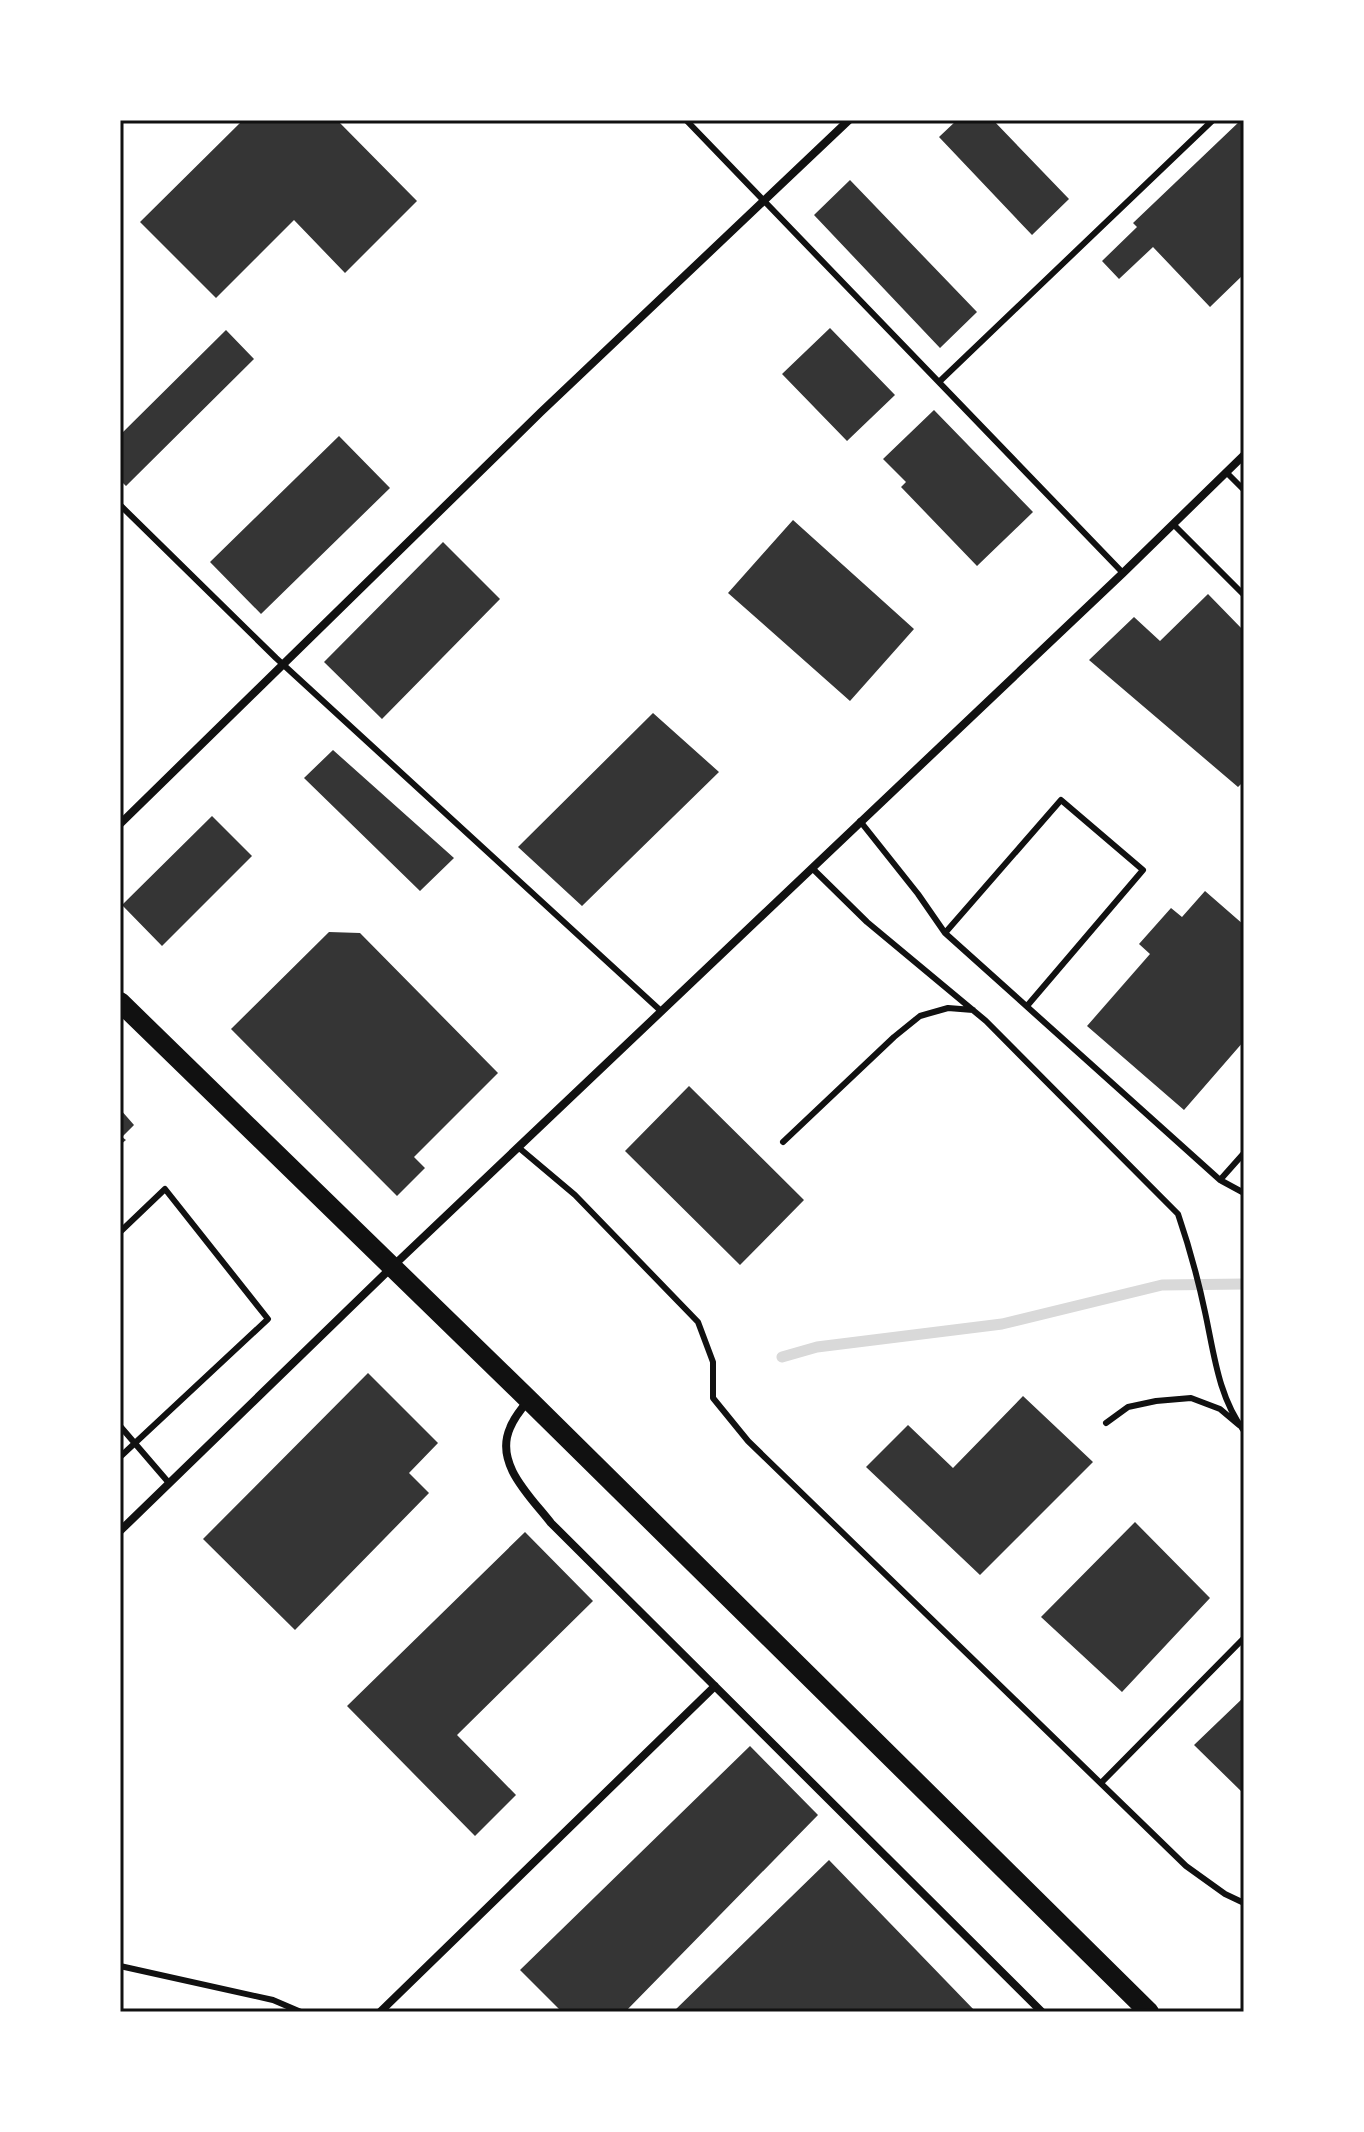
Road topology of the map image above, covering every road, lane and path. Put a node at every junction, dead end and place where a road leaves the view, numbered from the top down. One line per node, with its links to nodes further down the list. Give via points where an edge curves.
1 (686, 120): 4 (lane)
2 (849, 120): 13 (street)
3 (1213, 120): 4 (lane)
4 (939, 382): 10 (lane)
5 (1244, 455): 6 (street)
6 (1226, 472): 7 (lane); 9 (street)
7 (1244, 490)
8 (120, 505): 19 (lane, via 276,658)
9 (1173, 524): 10 (street); 11 (lane)
10 (1123, 573): 12 (street)
11 (1244, 595)
12 (860, 821): 14 (street); 15 (lane)
13 (120, 824)
14 (812, 867): 18 (lane, via 867,922); 19 (street)
15 (945, 933): 17 (lane); 17 (lane, via 1061,800 1143,870)
16 (120, 1002): 26 (main road)
17 (1027, 1006): 23 (lane)
18 (973, 1010): 20 (lane, via 948,1008 920,1016); 30 (lane, via 1178,1214 1219,1382)
19 (661, 1011): 21 (street)
20 (783, 1142)
21 (518, 1147): 26 (street); 37 (lane, via 575,1195 698,1322 713,1362 713,1398 748,1441)
22 (1244, 1153): 23 (lane)
23 (1220, 1180): 24 (lane)
24 (1244, 1193)
25 (120, 1232): 31 (lane, via 165,1189 268,1319)
26 (392, 1267): 27 (main road); 33 (street)
27 (529, 1400): 36 (street, via 507,1436 507,1458 515,1478 551,1523); 43 (main road)
28 (1106, 1423): 30 (lane, via 1128,1407 1191,1398 1220,1409)
29 (120, 1426): 31 (lane)
30 (1243, 1429)
31 (135, 1443): 32 (lane); 33 (lane)
32 (120, 1457)
33 (169, 1483): 34 (street)
34 (120, 1531)
35 (1244, 1638): 37 (lane)
36 (715, 1686): 41 (street); 42 (street)
37 (1101, 1783): 38 (lane, via 1186,1866)
38 (1244, 1903)
39 (120, 1966): 40 (lane, via 273,2000)
40 (301, 2012)
41 (380, 2012)
42 (1042, 2012)
43 (1149, 2012)

